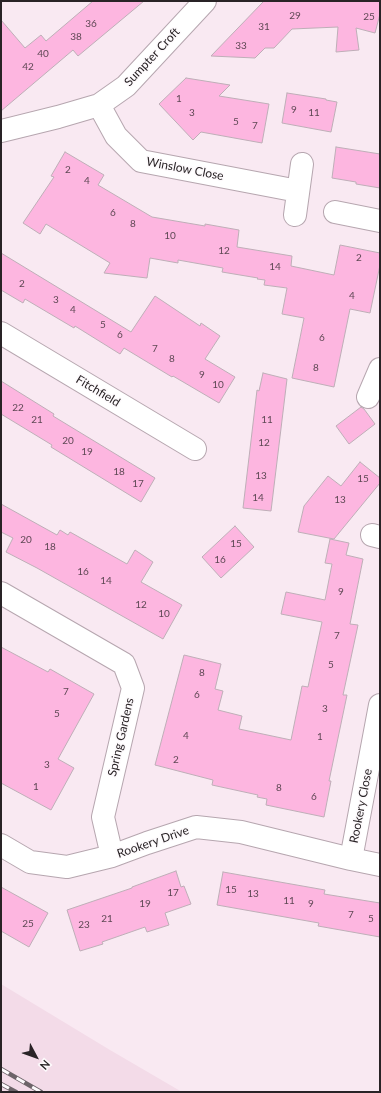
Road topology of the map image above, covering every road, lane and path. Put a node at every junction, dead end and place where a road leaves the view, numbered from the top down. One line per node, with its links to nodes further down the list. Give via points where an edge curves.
1 (205, 1): 2 (street, Sumpter Croft, via 126,86)
2 (99, 105): 3 (street, Sumpter Croft); 5 (street, Winslow Close, via 116,136 141,161)
3 (1, 131)
4 (302, 164): 5 (street)
5 (298, 191): 7 (street)
6 (335, 212): 8 (street)
7 (295, 215)
8 (380, 221)
9 (1, 333): 12 (street, Fitchfield)
10 (380, 369): 11 (street)
11 (368, 397)
12 (195, 449)
13 (1, 593): 16 (street, Spring Gardens, via 124,664 133,688 103,817)
14 (380, 705): 17 (street, Rookery Close)
15 (1, 845): 16 (street, Rookery Drive, via 30,862 67,867)
16 (112, 856): 17 (street, Rookery Drive, via 196,827 241,832)
17 (351, 860): 18 (street, Rookery Drive)
18 (380, 865)

